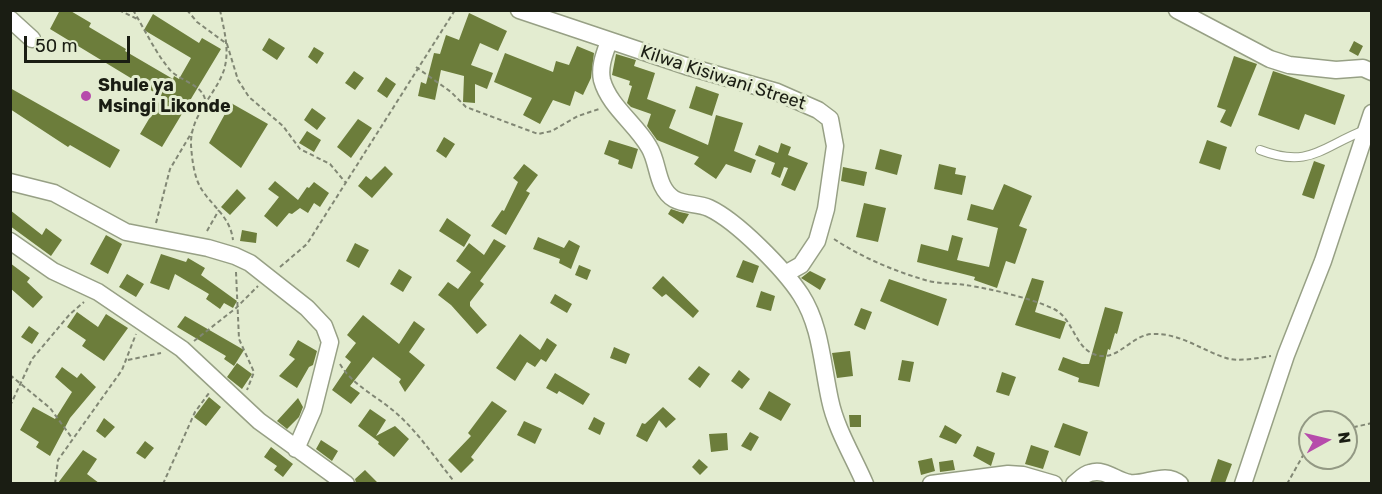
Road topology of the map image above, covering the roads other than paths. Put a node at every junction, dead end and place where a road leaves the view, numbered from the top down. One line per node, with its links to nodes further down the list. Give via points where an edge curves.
1 (519, 10): 5 (street, Kilwa Kisiwani Street)
2 (1176, 10): 6 (street, via 1270,59 1289,65)
3 (10, 20): 4 (street)
4 (32, 39)
5 (609, 40): 11 (street, via 601,68 607,92 650,148 668,194 720,213); 11 (street, Kilwa Kisiwani Street, via 777,92 830,118 836,146 817,241 801,265)
6 (1371, 72)
7 (1369, 121): 8 (lane, via 1303,158 1290,159); 19 (street)
8 (1260, 150)
9 (10, 182): 12 (street, via 54,193 126,232 235,256 250,263 307,308 324,326 330,342 313,410)
10 (10, 241): 12 (street, via 52,271 98,292 182,349 239,403)
11 (785, 274): 14 (street, via 812,317 836,419)
12 (296, 449): 13 (street)
13 (346, 483)
14 (865, 483)
15 (931, 483): 16 (street, via 1008,474)
16 (1054, 483)
17 (1074, 483): 18 (street, via 1084,476 1104,472 1127,483 1170,478)
18 (1180, 483)
19 (1243, 483)

